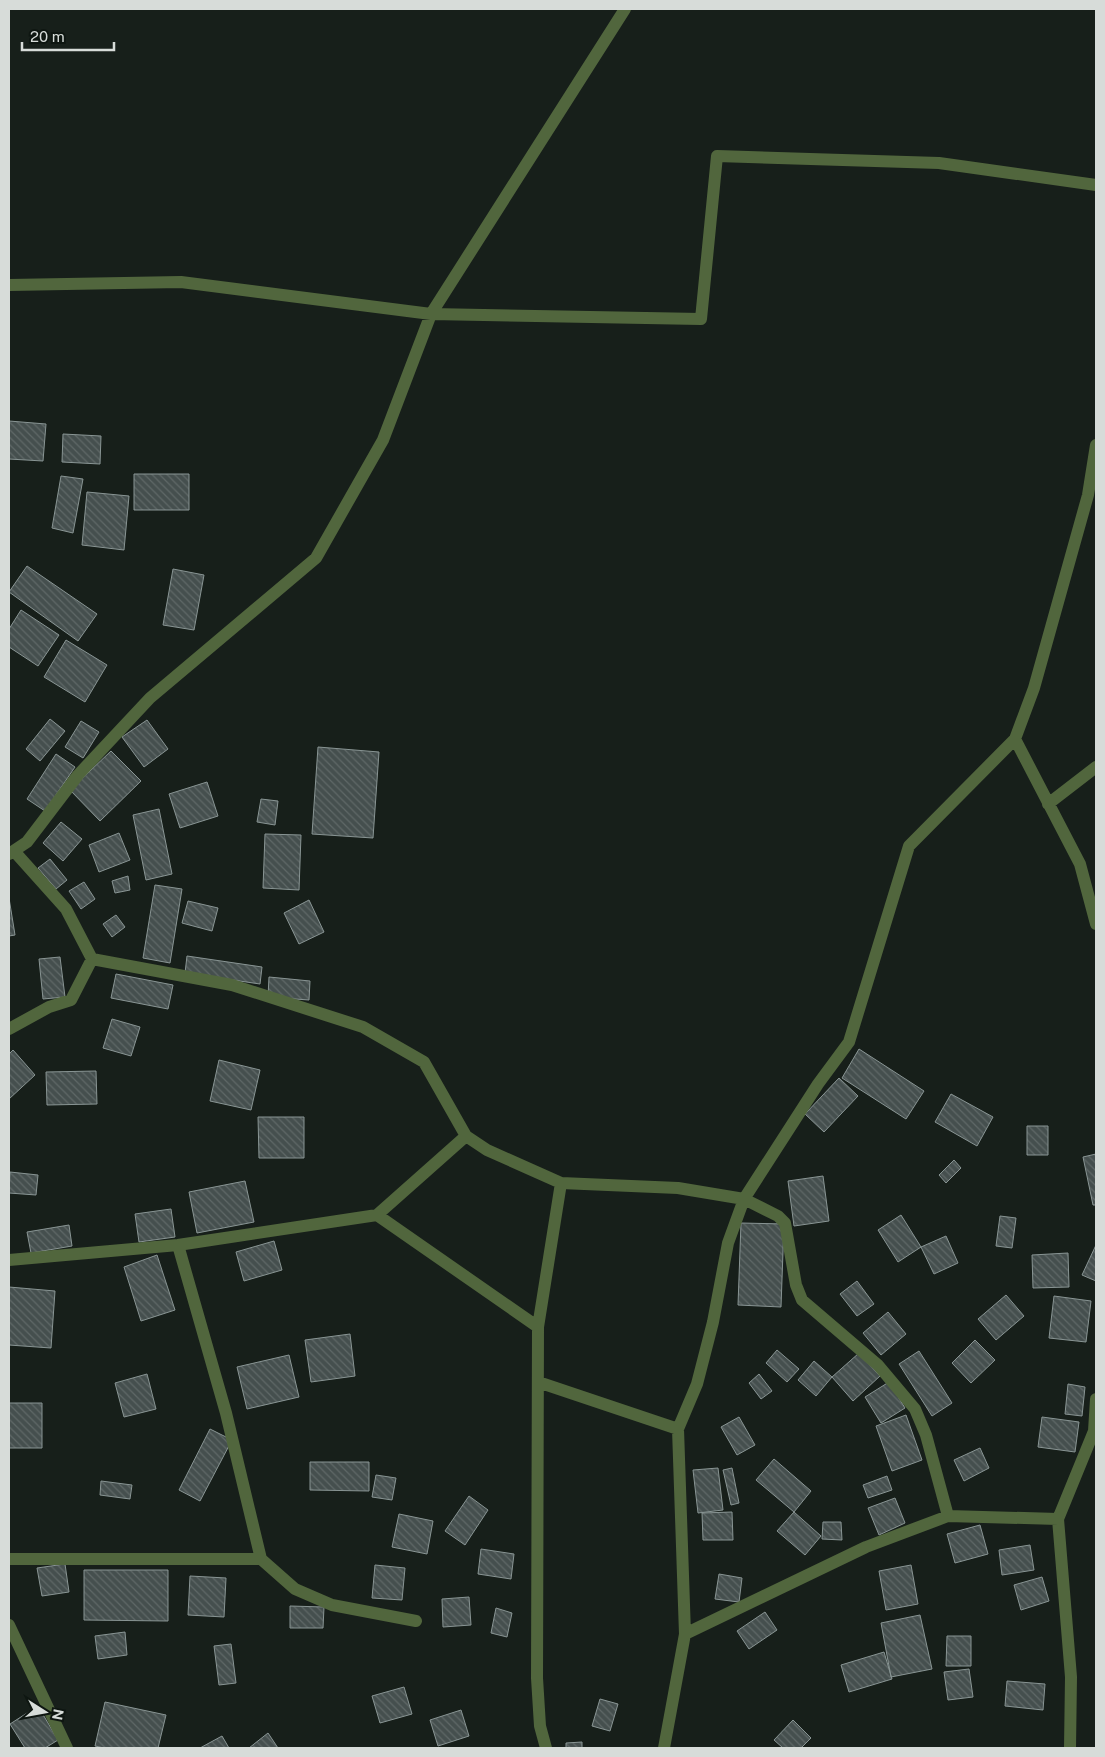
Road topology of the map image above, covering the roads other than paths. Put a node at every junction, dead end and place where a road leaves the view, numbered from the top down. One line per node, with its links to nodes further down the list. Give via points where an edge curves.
1 (625, 9): 4 (street)
2 (1096, 185): 4 (street, via 939,163 717,156 701,319)
3 (9, 285): 4 (street, via 181,282)
4 (431, 314): 9 (street, via 383,440 316,558 150,698 78,775 27,842)
5 (1096, 445): 6 (street, via 1088,495 1034,688)
6 (1015, 739): 8 (street); 15 (street, via 909,846 849,1042)
7 (1096, 768): 8 (street)
8 (1048, 804): 10 (street, via 1080,864)
9 (11, 852): 11 (street, via 66,909)
10 (1096, 924)
11 (92, 959): 12 (street, via 71,1000 49,1007); 13 (street, via 232,985 363,1027 424,1062)
12 (9, 1029)
13 (466, 1136): 14 (street, via 487,1150); 16 (street)
14 (561, 1184): 15 (street, via 678,1188); 19 (street)
15 (744, 1199): 22 (street, via 728,1243 713,1322 696,1384); 23 (street, via 778,1216 785,1224 796,1285 802,1300 878,1365 914,1409 926,1435)
16 (377, 1215): 17 (street); 19 (street)
17 (178, 1245): 18 (street); 26 (street, via 226,1413)
18 (9, 1260)
19 (538, 1327): 20 (street)
20 (538, 1382): 22 (street); 31 (street, via 537,1678 540,1726)
21 (1096, 1399): 24 (street, via 1094,1431)
22 (678, 1429): 29 (street)
23 (948, 1516): 24 (street); 29 (street, via 866,1547)
24 (1058, 1519): 33 (street, via 1071,1677)
25 (9, 1559): 26 (street)
26 (261, 1559): 27 (street, via 295,1589 332,1605)
27 (416, 1621)
28 (9, 1625): 30 (street)
29 (684, 1634): 32 (street)
30 (67, 1748)
31 (546, 1748)
32 (664, 1748)
33 (1070, 1748)

